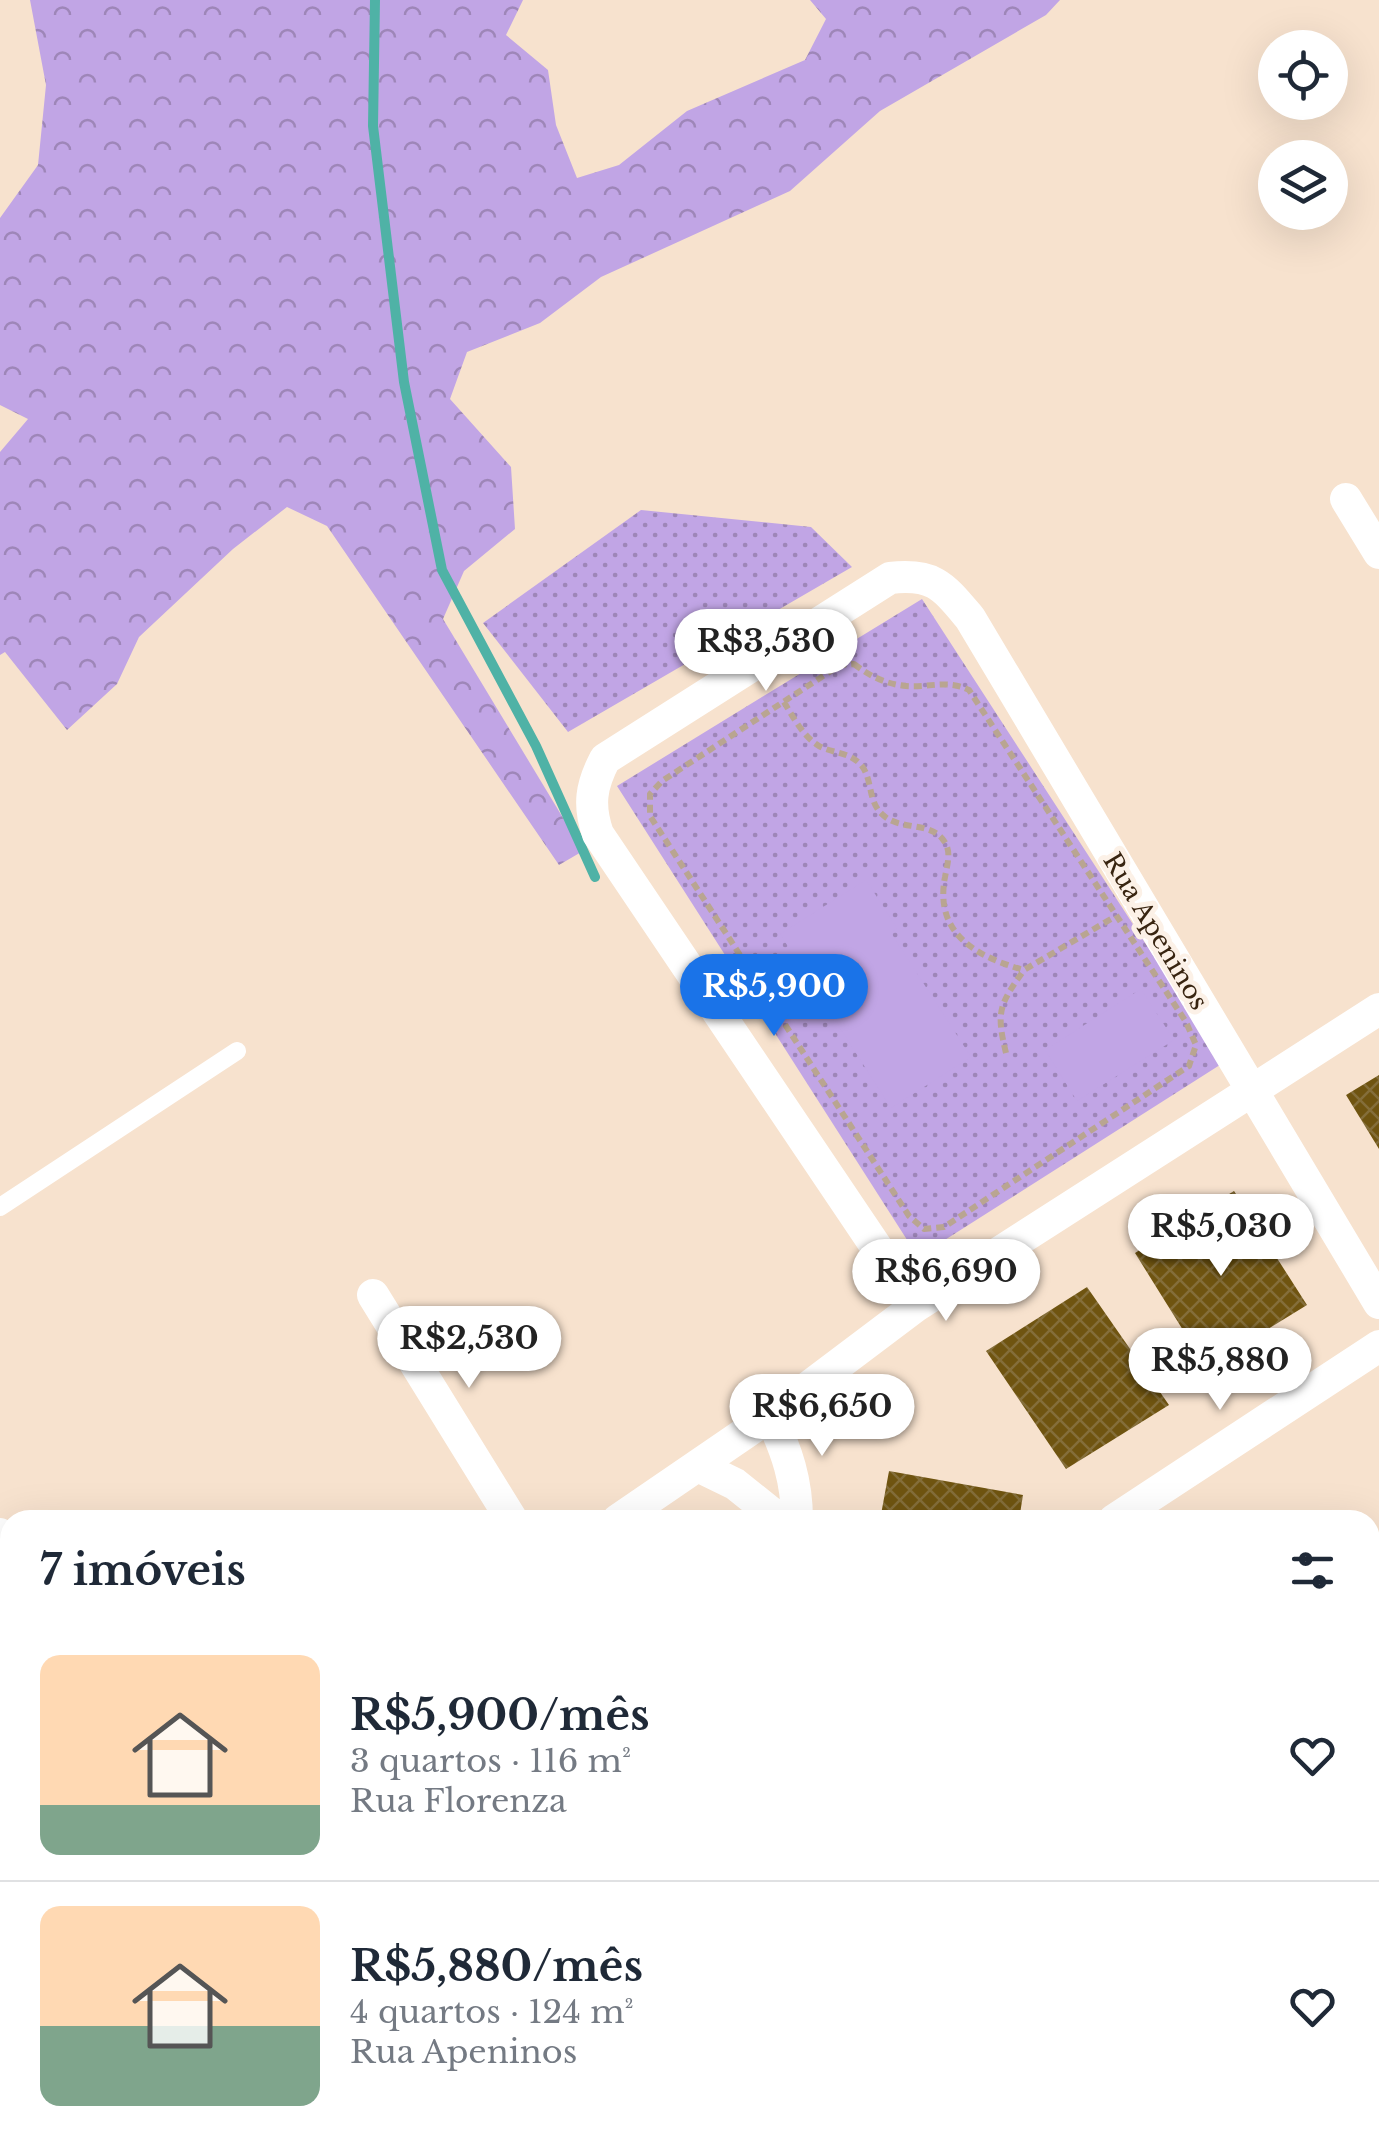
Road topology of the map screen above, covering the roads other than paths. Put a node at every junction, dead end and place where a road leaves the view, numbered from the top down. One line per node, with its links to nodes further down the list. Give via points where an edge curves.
1 (1346, 499): 2 (street)
2 (1379, 552)
3 (1379, 1010): 5 (street)
4 (237, 1050): 6 (lane)
5 (1250, 1090): 8 (street, Rua Apeninos); 9 (street); 9 (street, Rua Apeninos, via 970,618 948,591 917,575 890,578 606,758 593,781 590,812 598,834)
6 (0, 1207)
7 (372, 1295): 13 (street)
8 (1379, 1304)
9 (916, 1306): 11 (street)
10 (1379, 1346): 17 (street)
11 (770, 1416): 12 (street); 16 (street, via 789,1455)
12 (698, 1466): 14 (street); 15 (street)
13 (506, 1510)
14 (633, 1510)
15 (768, 1510)
16 (797, 1510)
17 (1129, 1510)

